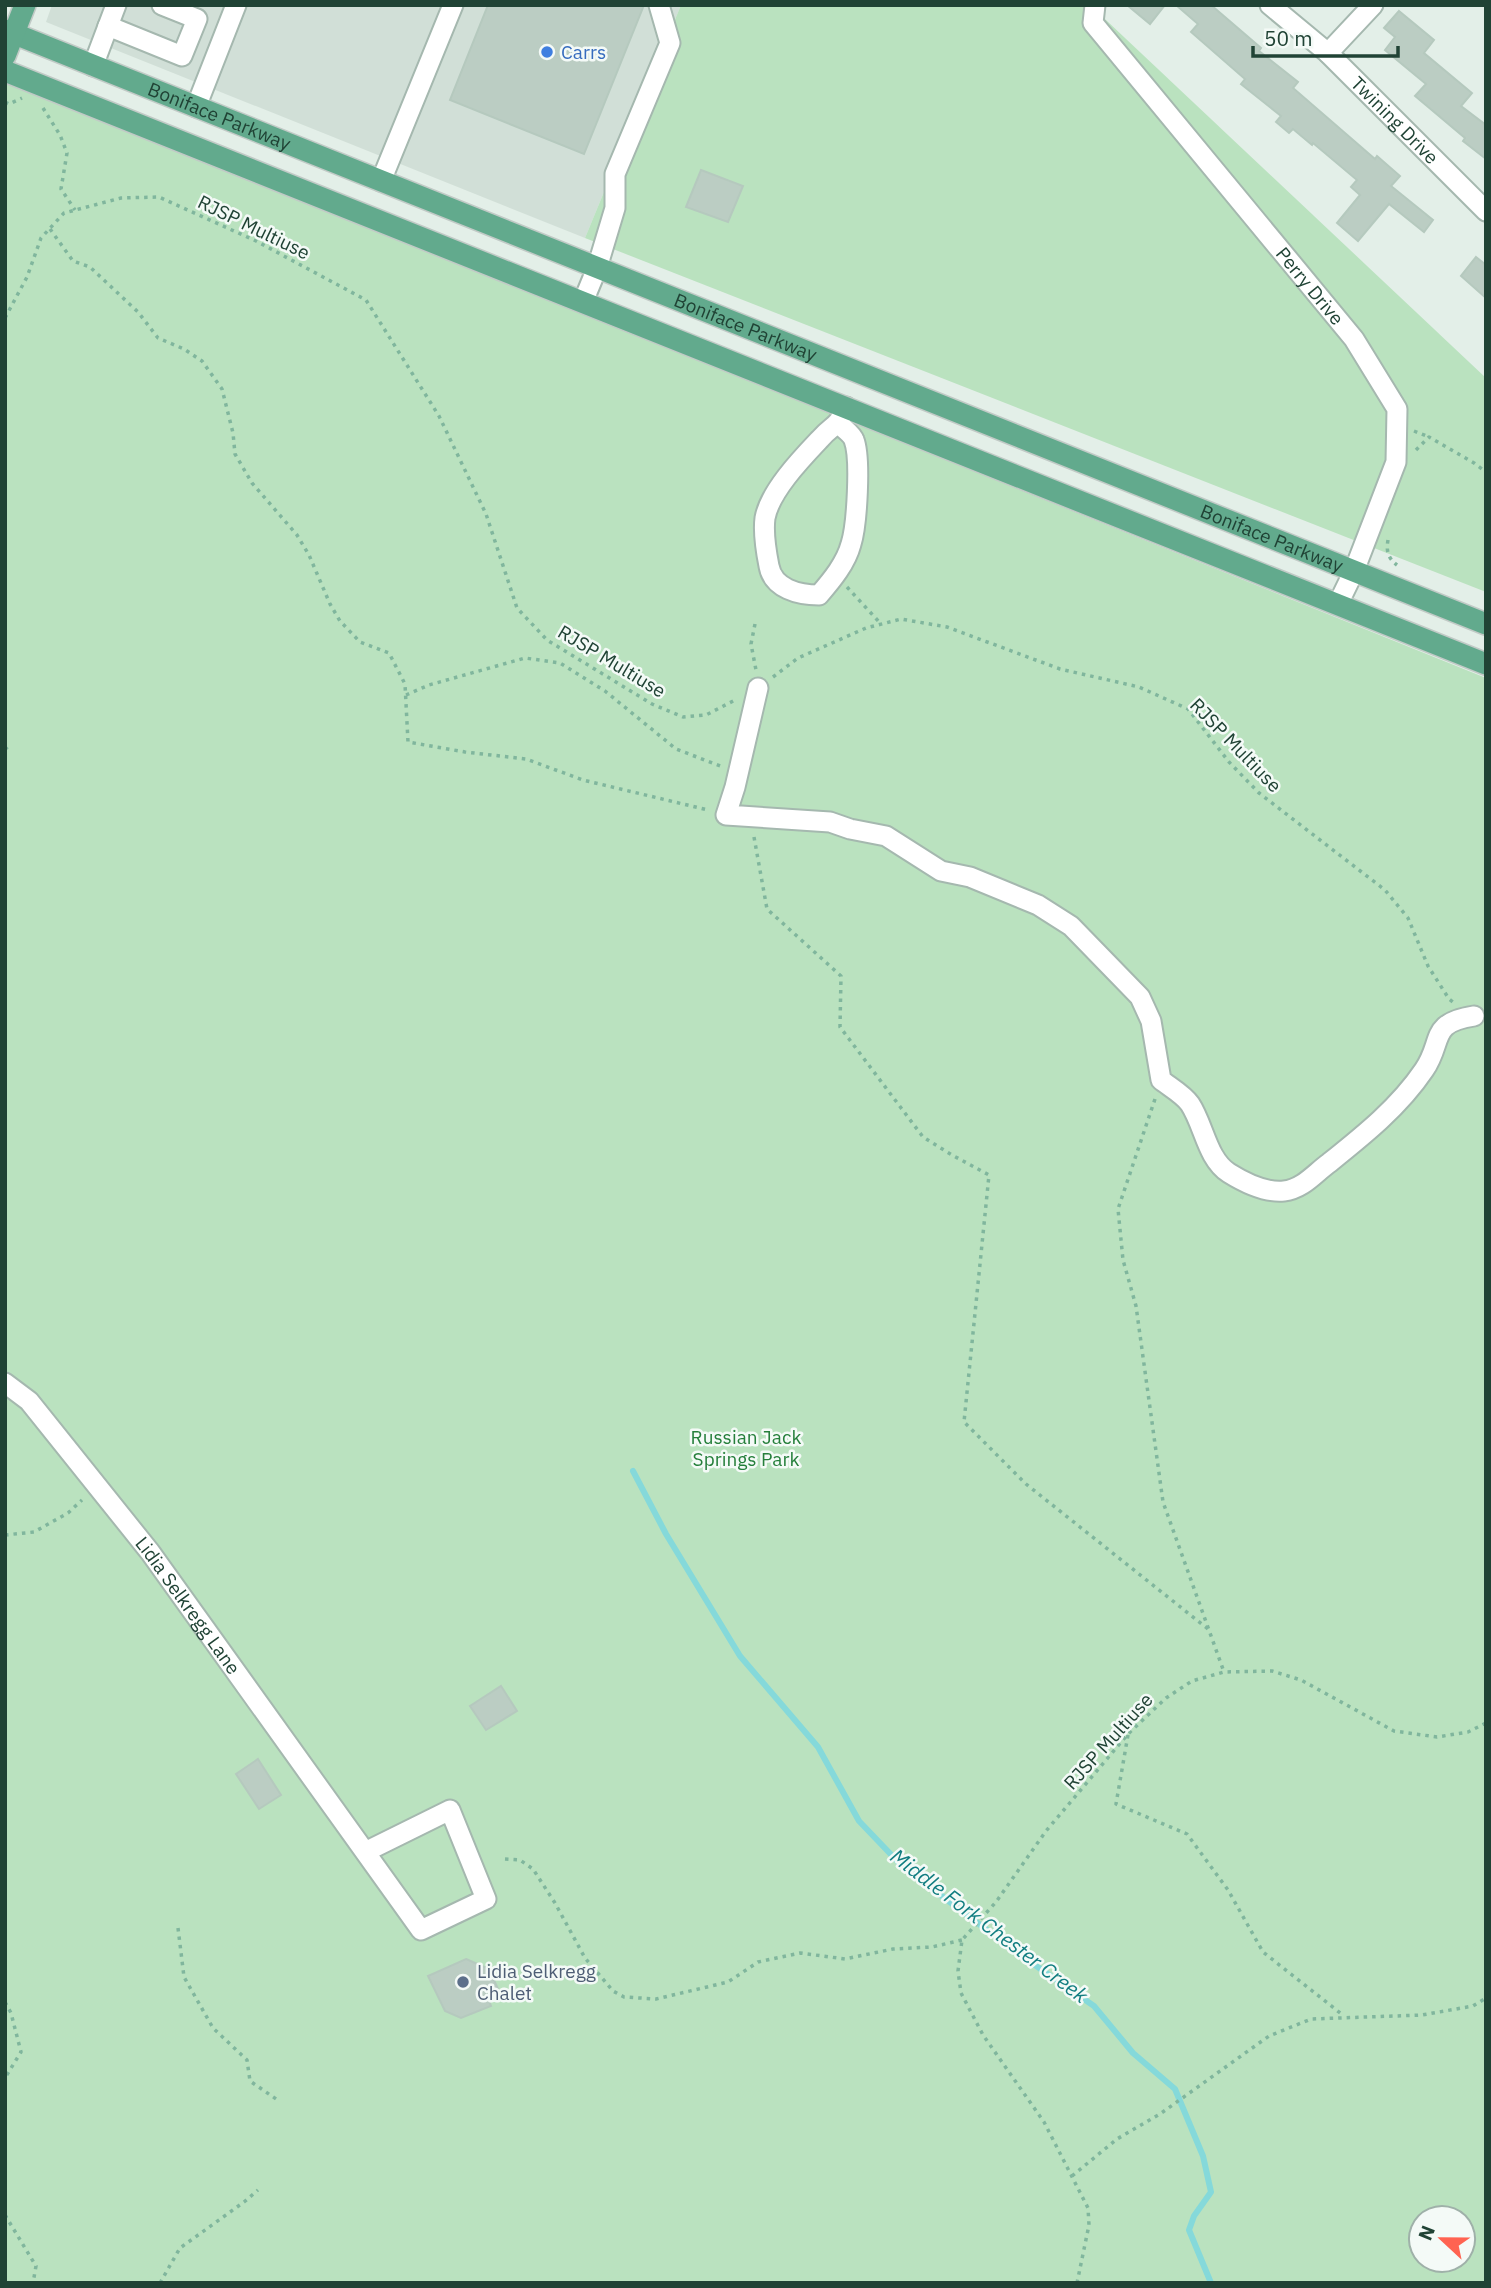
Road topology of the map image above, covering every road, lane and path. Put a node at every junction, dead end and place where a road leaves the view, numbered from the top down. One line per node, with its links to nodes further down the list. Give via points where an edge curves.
1 (26, 5): 11 (main road)
2 (116, 5): 10 (street)
3 (162, 5): 12 (street, via 197,19)
4 (236, 5): 13 (street)
5 (453, 5): 22 (street)
6 (659, 5): 26 (street, via 670,43 615,174 615,208)
7 (1095, 5): 34 (street, Perry Drive, via 1093,23 1354,339 1397,410 1396,462)
8 (1270, 5): 14 (street, Twining Drive)
9 (1373, 5): 14 (street)
10 (108, 26): 12 (street, via 182,56); 16 (street)
11 (9, 32): 15 (main road); 16 (main road, Boniface Parkway)
12 (191, 34): 13 (street)
13 (220, 46): 21 (street)
14 (1328, 53): 23 (street, Twining Drive)
15 (5, 56)
16 (93, 66): 21 (main road, Boniface Parkway)
17 (5, 71): 27 (main road, Boniface Parkway)
18 (27, 96): 19 (path)
19 (5, 102)
20 (40, 104): 24 (path, via 67,153 61,189)
21 (196, 107): 22 (main road, Boniface Parkway)
22 (381, 181): 26 (main road, Boniface Parkway)
23 (1484, 206)
24 (75, 210): 25 (path, RJSP Multiuse); 41 (path, RJSP Multiuse, via 121,198 159,197 256,241 366,300 439,416 486,514 517,608 547,640 652,704 684,717 706,715)
25 (50, 229): 28 (path, RJSP Multiuse, via 41,238); 42 (path, via 73,261 90,267 138,312 158,338 202,360 222,389 235,454 252,483 298,535 340,621 360,642 389,653)
26 (597, 268): 27 (street); 34 (main road, Boniface Parkway)
27 (583, 302): 29 (main road, Boniface Parkway)
28 (5, 318)
29 (843, 416): 35 (street, via 854,439 858,475 851,544); 35 (street, via 786,478 765,517 770,571 782,586 802,595 820,595); 36 (main road, Boniface Parkway)
30 (1411, 454): 31 (path, via 1429,438)
31 (1486, 472)
32 (1388, 531): 33 (path, via 1387,550)
33 (1397, 565)
34 (1354, 571): 36 (street, Perry Drive); 39 (main road, Boniface Parkway)
35 (836, 576): 38 (path)
36 (1338, 604): 40 (main road, Boniface Parkway)
37 (755, 624): 41 (path, via 751,644)
38 (881, 624): 41 (path, RJSP Multiuse, via 798,658); 48 (path, RJSP Multiuse, via 901,619 947,628 1060,669 1139,687 1188,709 1259,793 1385,890 1408,918 1428,966 1449,999)
39 (1486, 624)
40 (1486, 664)
41 (758, 688): 45 (street)
42 (406, 695): 45 (path, via 525,658 560,663 605,691 676,749); 46 (path, via 408,742 526,759 583,780)
43 (5, 747): 44 (path)
44 (10, 752)
45 (738, 775): 46 (street)
46 (726, 815): 47 (street)
47 (751, 817): 49 (street, via 830,822 886,836 942,872 970,877 1049,912 1070,926 1140,997 1151,1021); 53 (path, via 767,909 841,976 841,1027 923,1137 989,1175 964,1422 1026,1484)
48 (1474, 1016): 49 (street, via 1456,1019 1439,1031 1426,1068 1399,1102 1306,1183 1285,1191 1262,1190 1227,1172 1217,1162 1189,1103)
49 (1161, 1080): 53 (path, via 1118,1209 1163,1502)
50 (5, 1383): 57 (street, Lidia Selkregg Lane, via 29,1401 150,1552)
51 (82, 1500): 52 (path, via 34,1532)
52 (5, 1535)
53 (1208, 1629): 54 (path)
54 (1224, 1672): 55 (path, RJSP Multiuse, via 1272,1671 1301,1680 1394,1731 1437,1737 1468,1732); 56 (path, RJSP Multiuse, via 1192,1681 1174,1692)
55 (1486, 1723)
56 (1128, 1734): 60 (path, RJSP Multiuse); 63 (path, via 1116,1804 1186,1834 1228,1890 1263,1952)
57 (361, 1846): 57 (street, Lidia Selkregg Lane, via 421,1930 486,1899 450,1810)
58 (505, 1859): 60 (path, via 520,1860 533,1869 585,1958 613,1991 624,1997 656,1999 729,1982 758,1962 800,1953 845,1959)
59 (178, 1928): 65 (path, via 184,1977 213,2028 247,2060 250,2081)
60 (962, 1940): 66 (path, via 961,1993 983,2035 1044,2122)
61 (1486, 1998): 63 (path, via 1473,2006 1422,2015)
62 (5, 2002): 64 (path, via 21,2052)
63 (1346, 2017): 66 (path, via 1311,2019 1269,2036 1203,2085 1117,2139)
64 (5, 2078)
65 (279, 2101)
66 (1072, 2176): 71 (path, via 1088,2208 1089,2225)
67 (258, 2189): 70 (path, via 180,2248)
68 (5, 2215): 69 (path, via 36,2266)
69 (33, 2283)
70 (160, 2283)
71 (1077, 2283)

